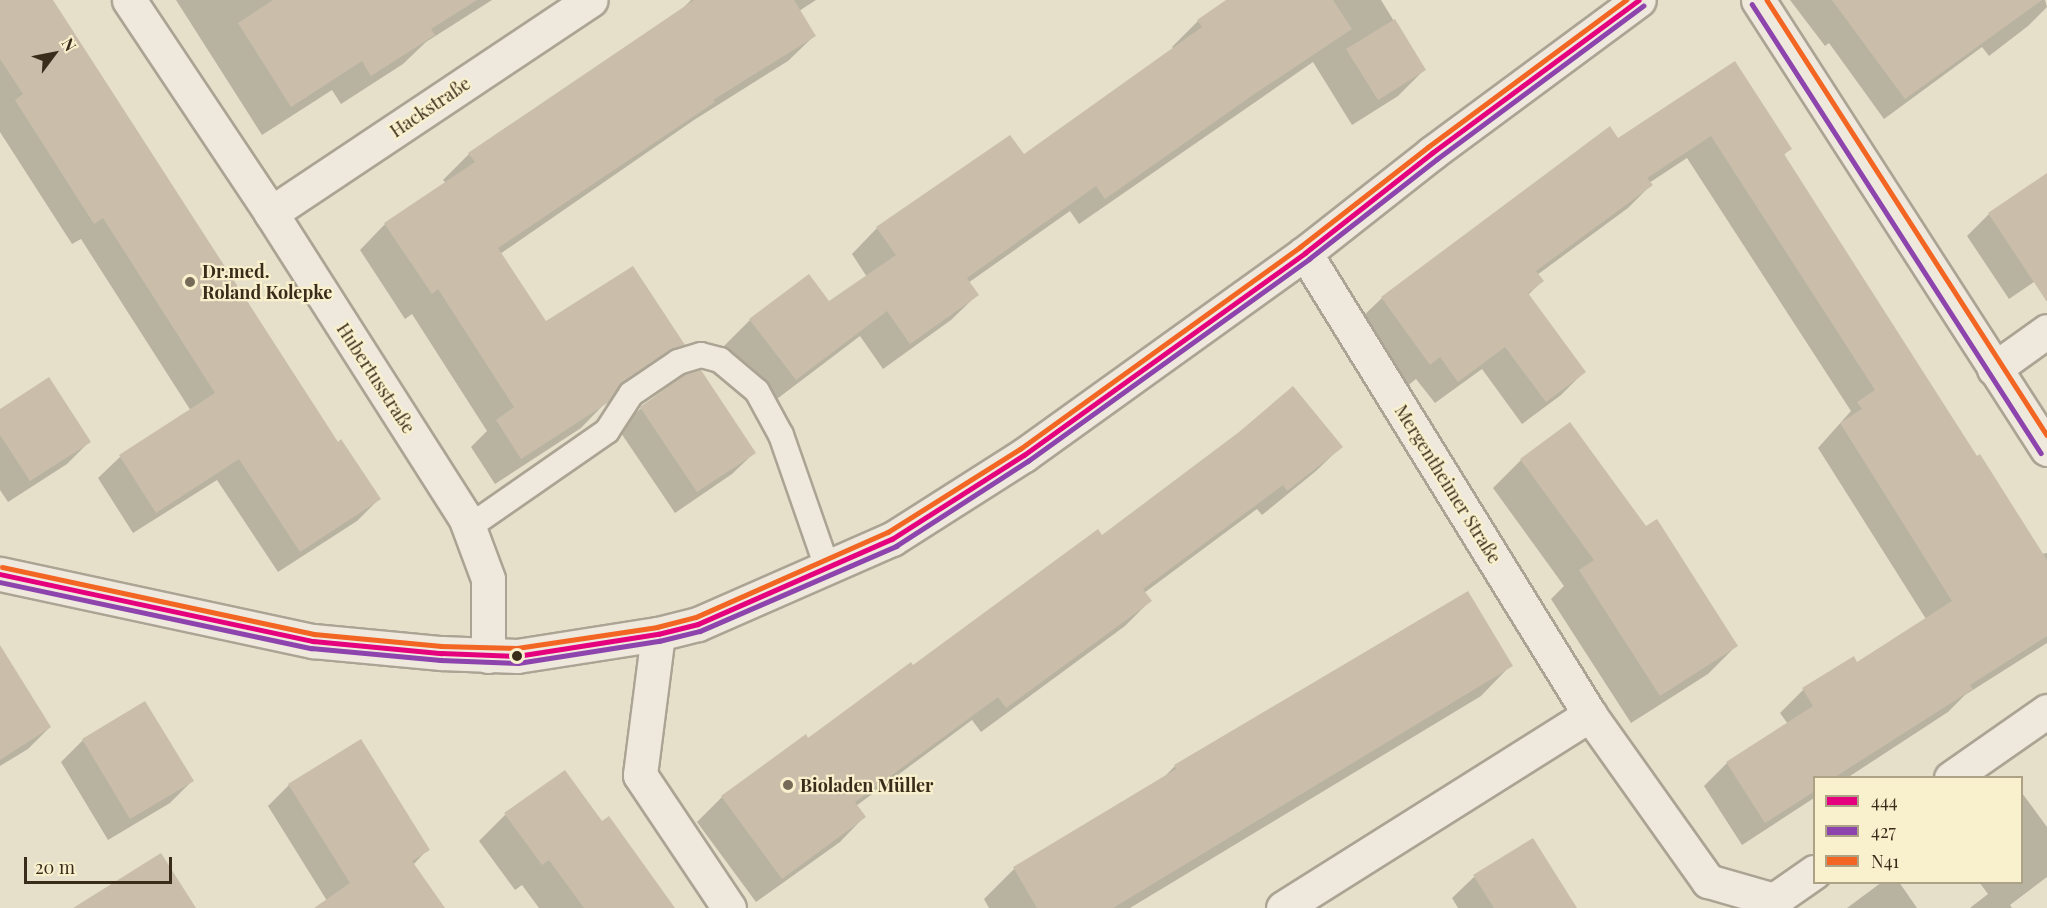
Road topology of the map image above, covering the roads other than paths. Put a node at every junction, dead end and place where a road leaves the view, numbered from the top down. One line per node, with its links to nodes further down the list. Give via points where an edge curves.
1 (129, 0): 5 (street, Hubertusstraße)
2 (590, 0): 5 (street, Hackstraße)
3 (1639, 0): 6 (street, via 1432,153)
4 (1758, 0): 8 (street)
5 (271, 213): 10 (street, Hubertusstraße)
6 (1305, 253): 11 (street, via 1024,455 892,539); 16 (street, Mergentheimer Straße)
7 (2047, 330): 8 (street)
8 (1994, 369): 9 (street)
9 (2047, 449)
10 (469, 527): 11 (lane, via 607,431 631,394 678,362 702,355 720,360 757,391 781,435); 14 (street, Hubertusstraße, via 488,579)
11 (827, 567): 13 (street, via 698,624)
12 (0, 574): 14 (street, via 313,640)
13 (658, 634): 14 (street, via 517,656); 19 (street, via 640,775)
14 (488, 656)
15 (2047, 711): 17 (street)
16 (1590, 715): 18 (street, Mergentheimer Straße, via 1708,881 1773,900); 20 (street)
17 (1952, 776)
18 (1813, 873)
19 (729, 908)
20 (1283, 908)

